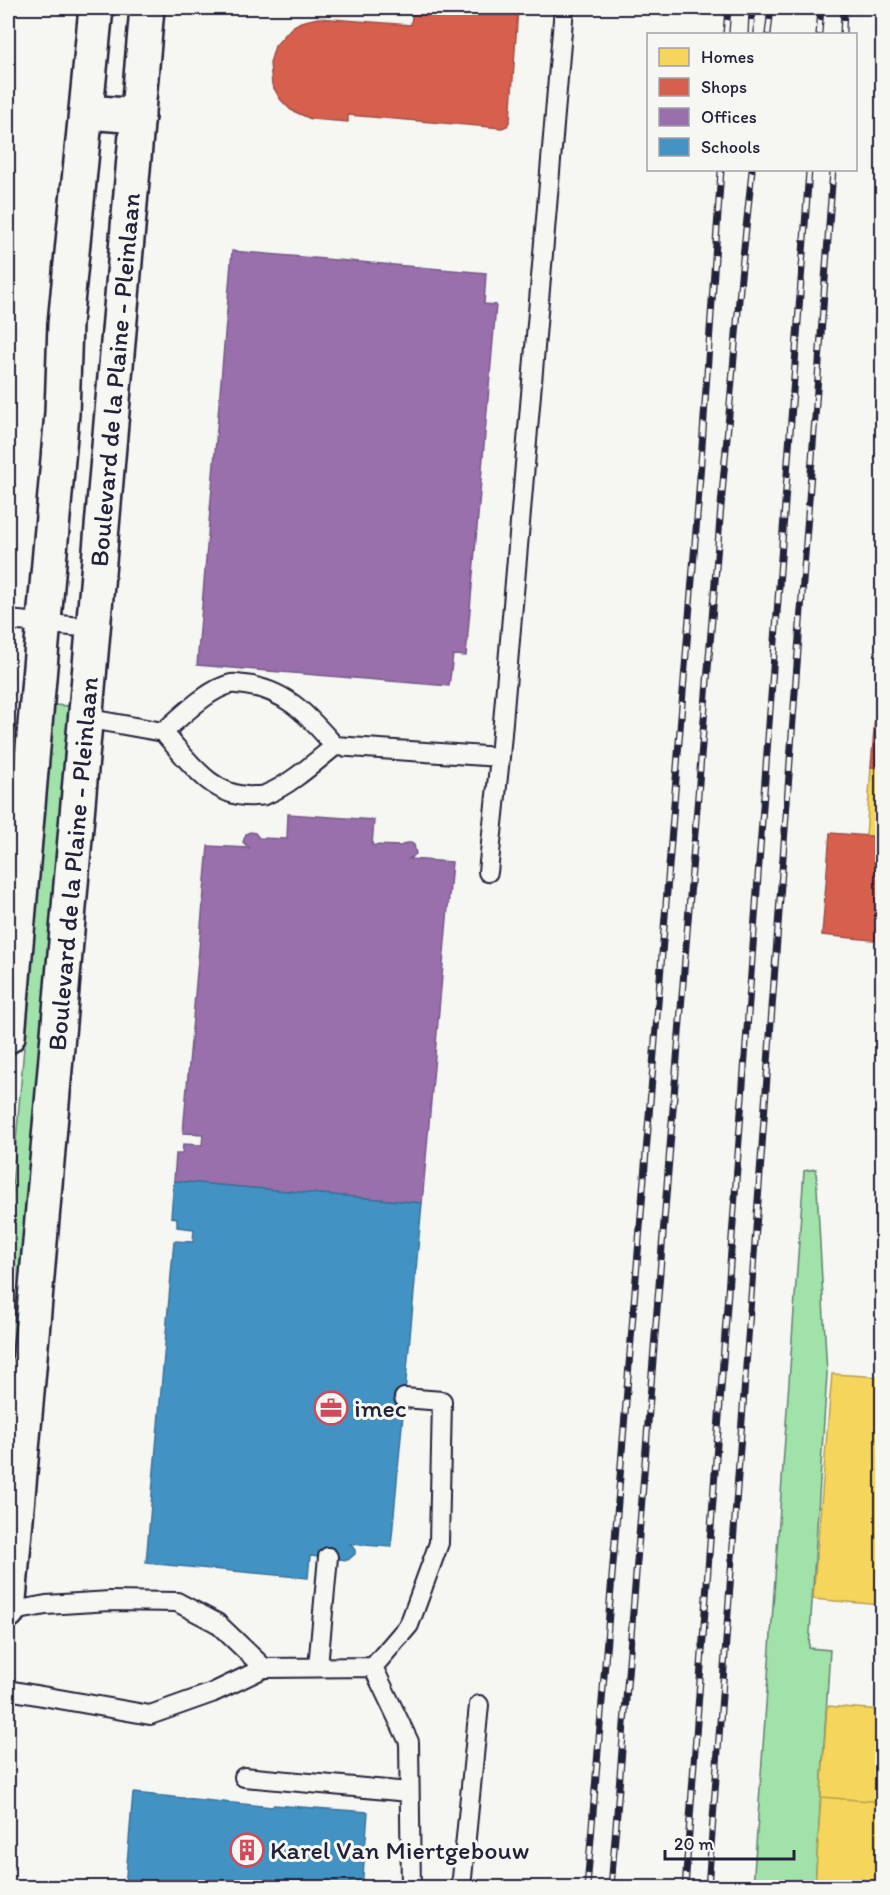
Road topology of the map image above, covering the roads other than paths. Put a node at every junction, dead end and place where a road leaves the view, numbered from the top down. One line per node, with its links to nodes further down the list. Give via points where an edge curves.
1 (96, 8): 4 (main road, Boulevard de la Plaine - Pleinlaan)
2 (147, 8): 5 (main road, Boulevard de la Plaine - Pleinlaan)
3 (564, 8): 12 (lane)
4 (87, 112): 5 (main road); 7 (main road, Boulevard de la Plaine - Pleinlaan, via 65,324 62,413)
5 (138, 116): 8 (main road, Boulevard de la Plaine - Pleinlaan)
6 (8, 620): 7 (lane)
7 (43, 623): 8 (lane); 14 (main road, Boulevard de la Plaine - Pleinlaan)
8 (92, 628): 9 (main road, Boulevard de la Plaine - Pleinlaan)
9 (85, 718): 10 (lane); 17 (main road, Boulevard de la Plaine - Pleinlaan)
10 (164, 732): 11 (lane, via 213,692 232,684 280,694); 11 (lane, via 206,778 222,790 246,796 266,795)
11 (334, 746): 12 (lane)
12 (500, 757): 13 (lane)
13 (488, 872)
14 (8, 1036)
15 (404, 1398): 18 (lane, via 442,1401 440,1543 409,1625)
16 (328, 1557): 19 (lane)
17 (8, 1611): 20 (lane, via 110,1601 177,1602 217,1623)
18 (374, 1666): 19 (lane); 24 (lane, via 409,1742)
19 (318, 1667): 20 (lane)
20 (264, 1668): 21 (lane, via 150,1716)
21 (8, 1690)
22 (479, 1705): 26 (lane)
23 (244, 1777): 24 (lane)
24 (409, 1792): 25 (lane)
25 (411, 1887)
26 (461, 1887)

